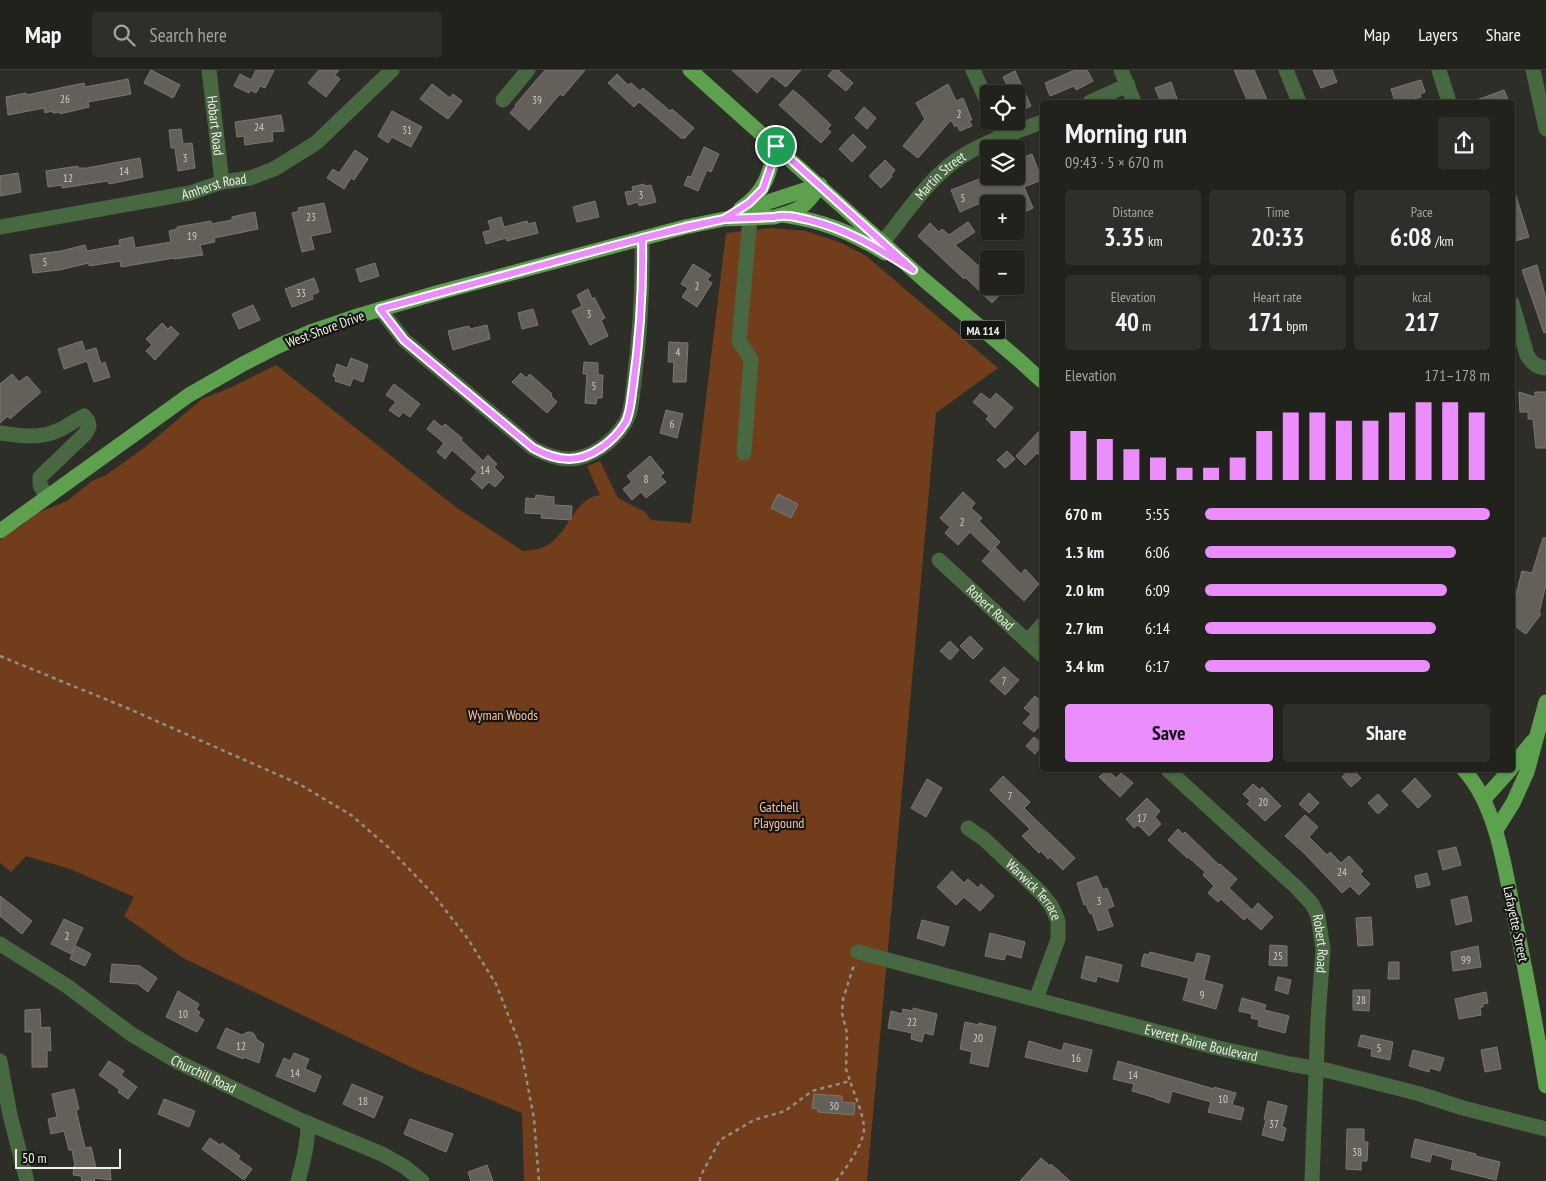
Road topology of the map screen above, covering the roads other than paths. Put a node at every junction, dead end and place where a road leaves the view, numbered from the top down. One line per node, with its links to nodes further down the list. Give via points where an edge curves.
1 (209, 70): 22 (street, Hobart Road)
2 (392, 70): 22 (street, Amherst Road, via 316,143 274,169 250,178)
3 (528, 70): 12 (street)
4 (973, 70): 10 (street)
5 (1121, 70): 11 (street)
6 (1286, 70): 15 (street)
7 (1439, 70): 16 (street)
8 (1533, 70): 18 (street)
9 (696, 72): 21 (main road, MA 114)
10 (980, 86)
11 (1128, 86): 13 (street); 14 (street)
12 (503, 100)
13 (1095, 100)
14 (1133, 100)
15 (1298, 100)
16 (1448, 100)
17 (1040, 123): 20 (street, Martin Street)
18 (1546, 129)
19 (1001, 130): 20 (street)
20 (1004, 136): 29 (street, Martin Street, via 973,150 943,171)
21 (776, 146): 23 (main road, MA 114); 26 (main road, via 763,189 749,203)
22 (222, 182): 27 (street, Amherst Road, via 190,192)
23 (820, 185): 24 (main road, West Shore Drive, via 810,201); 26 (main road, West Shore Drive); 29 (main road, MA 114)
24 (782, 215): 25 (main road, West Shore Drive); 30 (main road, via 828,224 852,234)
25 (750, 218): 26 (main road, West Shore Drive); 36 (street, via 739,341 751,359)
26 (724, 219): 28 (main road, West Shore Drive)
27 (0, 227)
28 (642, 238): 31 (main road, West Shore Drive); 31 (street, via 643,283 638,345 626,422 612,438 586,456 556,457 533,448 404,340)
29 (883, 242): 30 (main road, MA 114)
30 (913, 270): 34 (main road, MA 114)
31 (380, 309): 37 (main road, West Shore Drive, via 313,331 243,364 189,395)
32 (1515, 313): 33 (street, via 1527,355 1539,368)
33 (1546, 368)
34 (1040, 379)
35 (0, 433): 37 (street, via 41,436 84,416 88,421 85,434 40,477 40,485)
36 (744, 453)
37 (47, 497): 38 (main road, West Shore Drive)
38 (0, 531)
39 (938, 560): 41 (street, Robert Road)
40 (1040, 627): 41 (street)
41 (1028, 641): 42 (street, Robert Road)
42 (1040, 653)
43 (1546, 702): 44 (main road)
44 (1537, 735): 45 (main road); 46 (main road); 52 (main road, via 1527,772)
45 (1515, 751)
46 (1515, 764)
47 (1170, 772): 57 (street, Robert Road, via 1312,904 1318,916 1323,949)
48 (1466, 772): 50 (main road, Lafayette Street)
49 (1508, 772): 50 (main road)
50 (1484, 799): 52 (main road, Lafayette Street)
51 (968, 828): 55 (street, Warwick Terrace, via 1042,894 1058,921 1058,939)
52 (1496, 830): 58 (main road, Lafayette Street, via 1532,1000)
53 (0, 944): 59 (street, Churchill Road, via 67,986 156,1050)
54 (858, 952): 55 (street, Everett Paine Boulevard)
55 (1036, 999): 57 (street, Everett Paine Boulevard, via 1214,1047)
56 (0, 1061): 61 (street, via 10,1115)
57 (1317, 1068): 60 (street, Everett Paine Boulevard); 64 (street, Robert Road)
58 (1546, 1086)
59 (308, 1123): 62 (street, via 305,1159); 63 (street, Churchill Road, via 382,1154)
60 (1546, 1128)
61 (28, 1181)
62 (298, 1181)
63 (422, 1181)
64 (1312, 1181)

